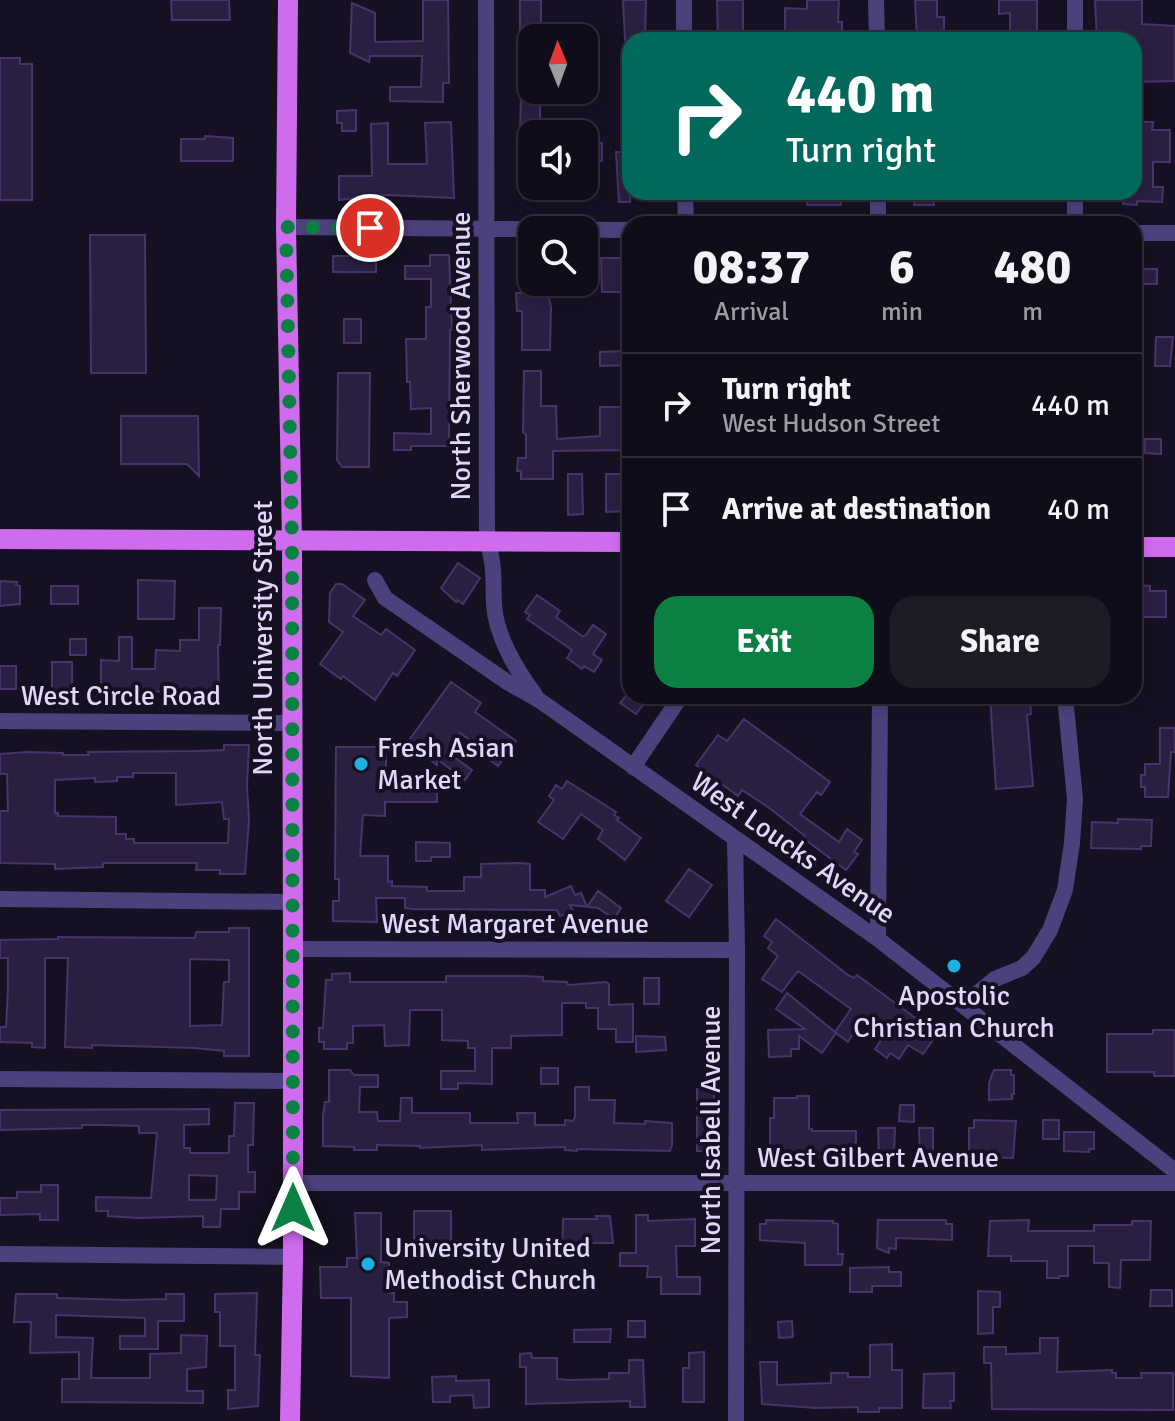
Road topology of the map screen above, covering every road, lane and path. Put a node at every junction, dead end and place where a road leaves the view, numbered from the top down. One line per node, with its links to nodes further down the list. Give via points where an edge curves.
1 (288, 0): 9 (main road, North University Street)
2 (486, 0): 10 (street, North Sherwood Avenue)
3 (684, 0): 6 (street)
4 (876, 0): 7 (street)
5 (1075, 0): 8 (street)
6 (684, 32)
7 (877, 32)
8 (1075, 32)
9 (286, 227): 10 (street); 15 (main road, North University Street)
10 (488, 229): 11 (street); 16 (street, North Sherwood Avenue)
11 (622, 230)
12 (1142, 233): 13 (street)
13 (1175, 233)
14 (0, 539): 15 (main road)
15 (292, 542): 16 (main road); 26 (main road, North University Street)
16 (487, 542): 17 (main road); 21 (street, North Sherwood Avenue, via 494,560 494,607 502,639)
17 (622, 542)
18 (1142, 547): 19 (main road)
19 (1175, 547)
20 (375, 580): 21 (street, West Loucks Avenue, via 385,598)
21 (539, 700): 27 (street, West Loucks Avenue)
22 (676, 704): 27 (street)
23 (880, 704): 31 (street)
24 (1066, 704): 34 (street, via 1075,799 1065,890 1033,958)
25 (0, 721): 26 (street, West Circle Road)
26 (291, 723): 30 (main road, North University Street)
27 (633, 767): 28 (street, West Loucks Avenue)
28 (735, 840): 31 (street, West Loucks Avenue); 33 (street, North Isabell Avenue)
29 (0, 899): 30 (street)
30 (292, 902): 32 (main road, North University Street)
31 (878, 939): 34 (street, West Loucks Avenue)
32 (293, 949): 33 (street, West Margaret Avenue); 36 (main road, North University Street)
33 (737, 950): 40 (street, North Isabell Avenue)
34 (965, 1004): 37 (street, West Loucks Avenue)
35 (0, 1079): 36 (street)
36 (293, 1081): 38 (main road, North University Street)
37 (1175, 1171)
38 (292, 1183): 40 (street, West Gilbert Avenue); 42 (main road, North University Street)
39 (1175, 1183): 40 (street, West Gilbert Avenue)
40 (737, 1185): 44 (street, North Isabell Avenue)
41 (0, 1254): 42 (street)
42 (293, 1257): 43 (main road, North University Street)
43 (290, 1421)
44 (736, 1421)

